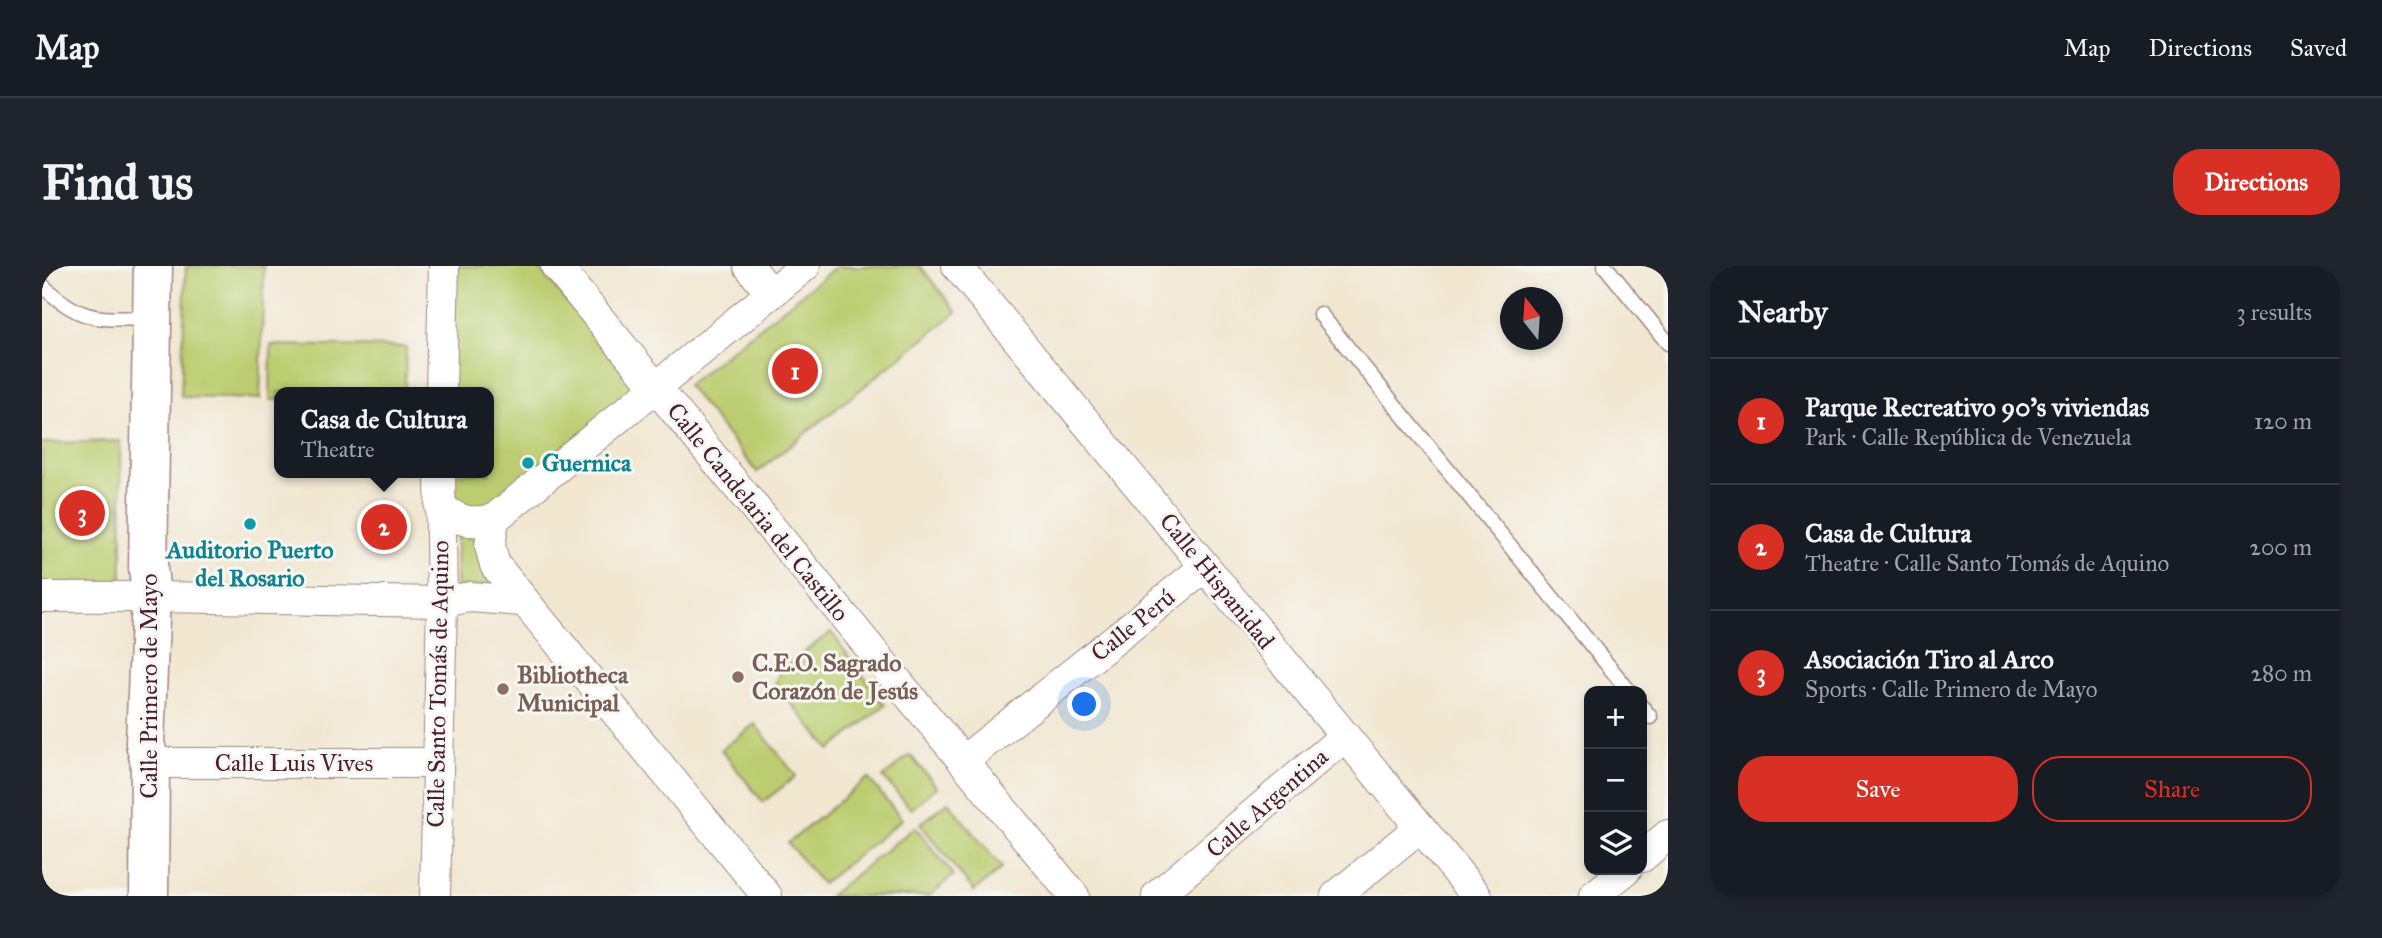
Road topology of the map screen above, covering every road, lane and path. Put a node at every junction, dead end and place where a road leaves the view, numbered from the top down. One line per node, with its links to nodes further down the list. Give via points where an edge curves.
1 (153, 266): 11 (street, Calle Primero de Mayo)
2 (444, 266): 13 (street)
3 (556, 266): 14 (street, Calle Candelaria del Castillo)
4 (749, 266): 9 (street)
5 (805, 266): 9 (street)
6 (957, 266): 19 (street, Calle Hispanidad)
7 (1605, 266): 12 (lane)
8 (42, 285): 11 (lane, via 64,306 95,319)
9 (771, 294): 14 (street)
10 (1320, 314): 25 (lane)
11 (152, 318): 20 (street, Calle Primero de Mayo)
12 (1668, 344)
13 (442, 387)
14 (656, 388): 17 (street); 27 (street, Calle Candelaria del Castillo)
15 (440, 478): 16 (street, Calle Santo Tomás de Aquino)
16 (440, 506): 17 (street, via 457,520 472,524); 18 (street, Calle Santo Tomás de Aquino)
17 (494, 519): 22 (street, via 490,547 495,565)
18 (441, 564): 23 (street, via 412,588); 24 (street, Calle Santo Tomás de Aquino)
19 (1205, 567): 26 (street, Calle Hispanidad); 27 (street, Calle Perú)
20 (151, 595): 21 (street); 23 (street); 28 (street, Calle Primero de Mayo, via 145,743)
21 (42, 597)
22 (522, 601): 24 (street, via 470,597); 36 (street)
23 (379, 602): 24 (street)
24 (442, 602): 29 (street, Calle Santo Tomás de Aquino)
25 (1625, 686)
26 (1345, 736): 30 (street, Calle Hispanidad); 38 (street, Calle Argentina)
27 (963, 761): 37 (street, Calle Candelaria del Castillo)
28 (150, 763): 29 (street, Calle Luis Vives); 34 (street, Calle Primero de Mayo)
29 (438, 763): 35 (street, Calle Santo Tomás de Aquino)
30 (1420, 827): 39 (street); 40 (street, Calle Hispanidad)
31 (1668, 835): 32 (street)
32 (1647, 853)
33 (1620, 875): 41 (street)
34 (149, 896)
35 (435, 896)
36 (767, 896)
37 (1074, 896)
38 (1157, 896)
39 (1336, 896)
40 (1478, 896)
41 (1594, 896)

